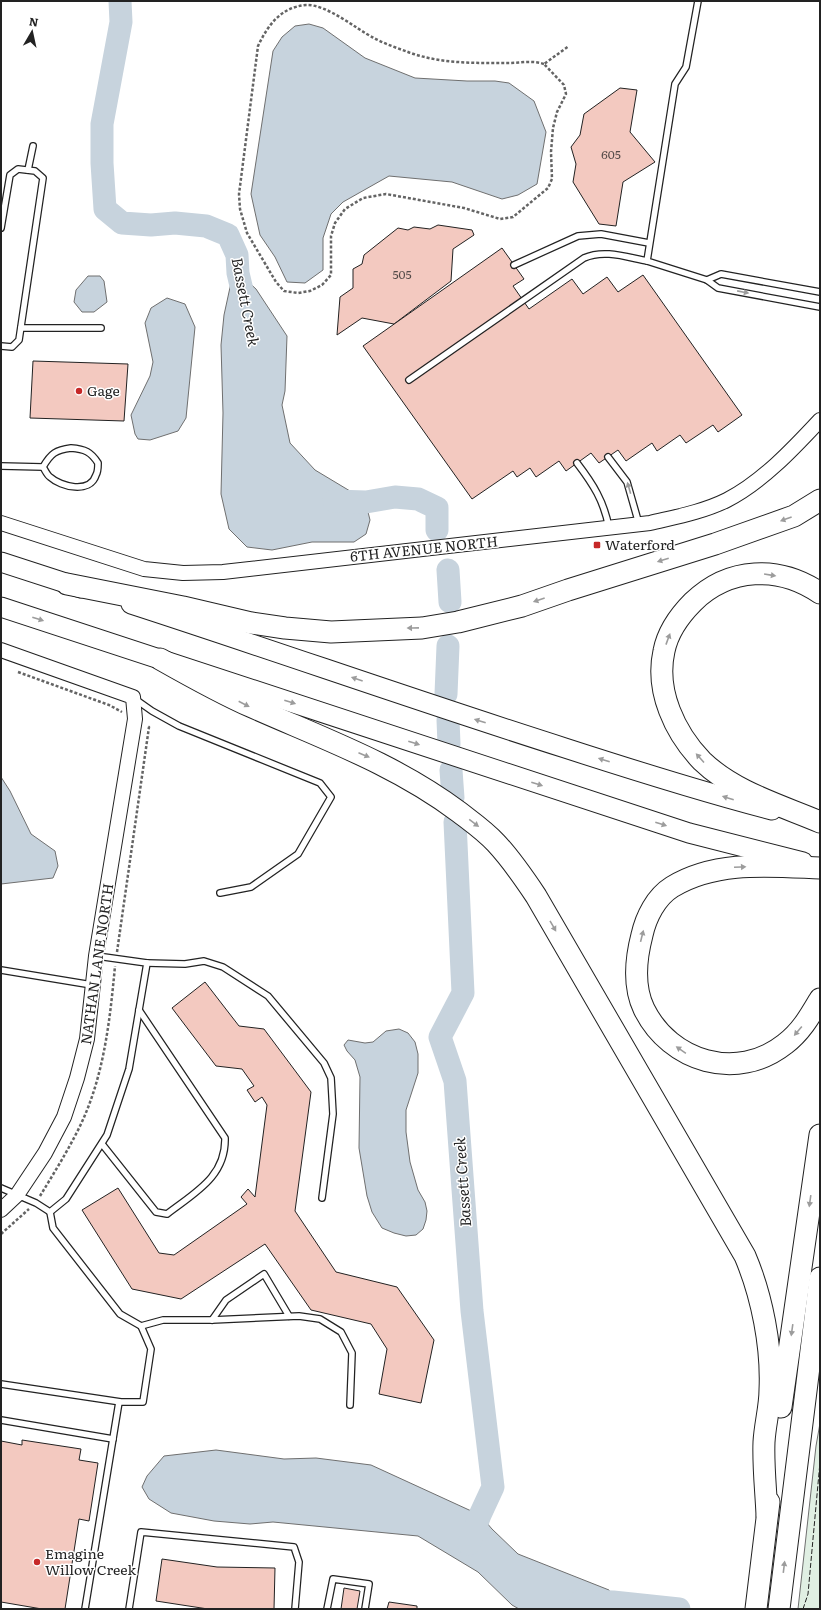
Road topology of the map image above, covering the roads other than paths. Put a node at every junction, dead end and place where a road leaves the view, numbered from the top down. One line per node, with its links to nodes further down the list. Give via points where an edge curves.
1 (698, 1): 5 (lane, via 686,67 675,84)
2 (33, 146): 3 (lane)
3 (28, 170): 4 (lane, via 18,169 10,175); 11 (lane, via 35,171 43,178)
4 (1, 228)
5 (649, 242): 6 (lane); 7 (lane, via 601,234 578,236)
6 (647, 261): 8 (lane); 14 (lane, via 606,253 584,258)
7 (514, 265)
8 (707, 280): 9 (lane, via 721,274); 10 (lane, one-way to 10, via 718,288)
9 (820, 292)
10 (820, 307)
11 (21, 328): 12 (lane); 13 (lane, via 19,340 12,346)
12 (101, 328)
13 (1, 346)
14 (409, 380)
15 (820, 420): 22 (street, 6TH AVENUE NORTH, via 764,476 727,500 690,514)
16 (608, 457): 22 (lane, one-way to 16, via 627,482)
17 (577, 463): 23 (lane, via 594,486 606,510)
18 (1, 466): 19 (lane)
19 (43, 467): 19 (lane, via 48,458 58,450 71,448 92,454 98,463 96,476 88,485 75,488 49,477)
20 (820, 500): 25 (highway, one-way to 25, via 794,516 715,544 522,606 422,628 331,632 284,628)
21 (1, 523): 23 (street, 6TH AVENUE NORTH, via 144,569 183,573 223,572)
22 (639, 524): 23 (street, 6TH AVENUE NORTH)
23 (609, 528)
24 (1, 562): 25 (highway)
25 (67, 584): 31 (highway, one-way to 25, via 737,801 602,760)
26 (820, 593): 31 (highway, one-way to 26, via 745,790 703,761 682,736 672,716 664,695 662,670 665,646 678,618 696,600 721,582 743,575 764,574 794,580)
27 (1, 606): 29 (highway, one-way to 29)
28 (1, 650): 30 (street)
29 (160, 659): 32 (highway, one-way to 32, via 682,831); 59 (highway, one-way to 59, via 250,706 370,758 417,784 479,827 496,843 522,876 745,1256 765,1324 769,1364 771,1389 764,1442)
30 (133, 697): 34 (lane, via 179,726 320,783 331,797 298,854 251,887); 35 (street, NATHAN LANE NORTH, via 135,718)
31 (820, 822)
32 (820, 865)
33 (820, 868): 39 (highway, one-way to 33, via 803,1026 784,1046 747,1062 719,1063 688,1054 664,1036 644,1009 636,968 640,942 650,913 662,895 671,888 701,874 728,868)
34 (220, 893)
35 (96, 956): 36 (lane); 38 (street, NATHAN LANE NORTH)
36 (147, 963): 40 (lane); 45 (lane, via 185,964 204,961 223,967 268,996 324,1063 331,1078 332,1114)
37 (1, 970): 38 (lane)
38 (92, 986): 44 (street, NATHAN LANE NORTH, via 87,1039 64,1117 46,1153)
39 (820, 999)
40 (139, 1010): 42 (lane, via 129,1069); 42 (lane, via 225,1138 225,1151 218,1170 205,1185 167,1214 156,1212)
41 (820, 1135): 59 (highway, one-way to 59)
42 (102, 1144): 47 (lane, via 66,1199)
43 (1, 1188): 44 (lane)
44 (16, 1195): 46 (street, NATHAN LANE NORTH); 47 (lane)
45 (322, 1198)
46 (1, 1210)
47 (50, 1212): 51 (lane, via 54,1228 120,1314)
48 (820, 1278): 57 (highway)
49 (290, 1316): 50 (lane); 50 (lane, via 264,1274 226,1300); 55 (lane, via 320,1319 341,1332 352,1353)
50 (212, 1320): 51 (lane, via 163,1320)
51 (141, 1326): 54 (lane, via 151,1349 143,1402)
52 (1, 1384): 54 (lane)
53 (820, 1392): 57 (highway)
54 (119, 1402): 58 (lane)
55 (350, 1405)
56 (1, 1420): 58 (lane)
57 (801, 1436): 61 (highway, one-way to 57)
58 (113, 1439): 62 (lane)
59 (767, 1515): 60 (highway)
60 (756, 1606)
61 (779, 1607)
62 (85, 1609)
63 (129, 1609): 64 (lane, via 142,1532 294,1548 299,1562)
64 (295, 1609)
65 (327, 1609): 66 (lane, via 333,1579 369,1584)
66 (364, 1609)

